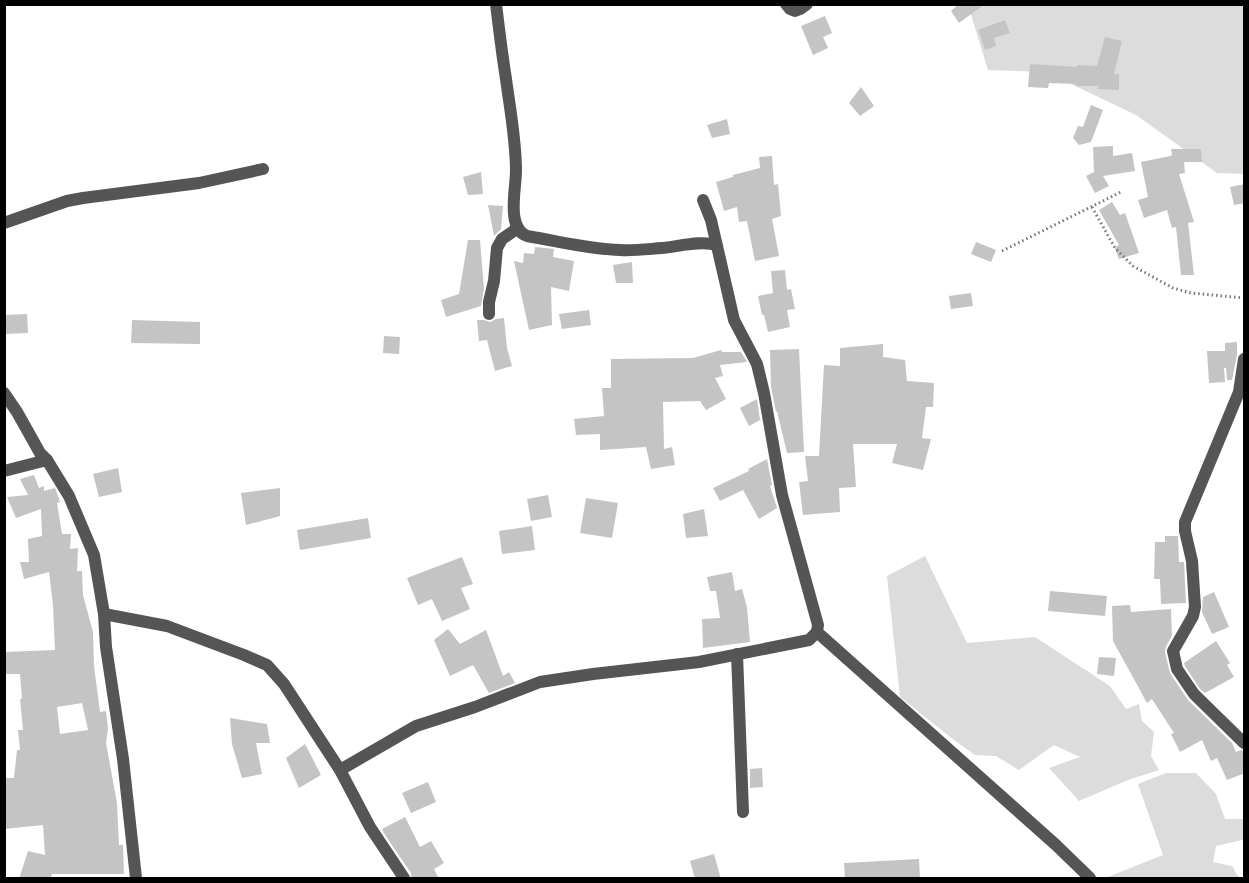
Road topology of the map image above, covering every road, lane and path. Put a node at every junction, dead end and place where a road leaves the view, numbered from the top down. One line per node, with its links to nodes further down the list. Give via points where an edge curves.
1 (496, 4): 9 (street, via 513,126 514,209)
2 (786, 4): 3 (street, via 795,10)
3 (807, 4)
4 (263, 169): 8 (street, via 199,183 67,201)
5 (1123, 191): 7 (path)
6 (703, 200): 10 (street)
7 (1092, 207): 11 (path); 12 (path, via 1114,248 1133,266 1173,288)
8 (4, 223)
9 (518, 228): 10 (street, via 527,236 621,250 706,243); 13 (street, via 502,238 497,248)
10 (717, 246): 20 (street, via 734,320 757,364 782,495)
11 (1002, 251)
12 (1245, 298)
13 (489, 314)
14 (1245, 359): 22 (street, via 1239,392 1185,522 1195,607 1173,651 1177,669 1194,694)
15 (4, 393): 16 (street)
16 (9, 409): 17 (street)
17 (46, 460): 18 (street); 19 (street, via 69,496 93,555)
18 (4, 471)
19 (104, 614): 23 (street, via 167,626 267,665 284,684); 25 (street)
20 (818, 632): 21 (street, via 809,640); 27 (street)
21 (737, 654): 23 (street, via 540,682 416,726); 24 (street)
22 (1245, 743)
23 (340, 770): 26 (street)
24 (743, 812)
25 (136, 879)
26 (404, 879)
27 (1090, 879)

